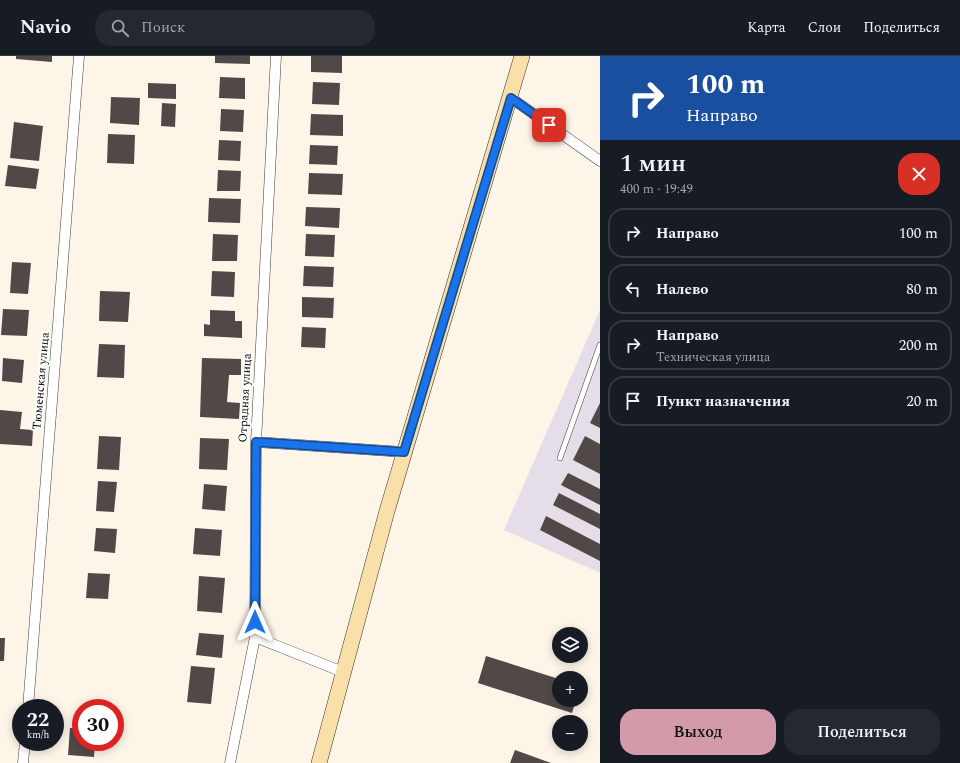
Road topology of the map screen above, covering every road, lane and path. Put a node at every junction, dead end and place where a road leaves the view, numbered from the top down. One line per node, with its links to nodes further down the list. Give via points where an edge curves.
1 (80, 56): 12 (street, Тюменская улица)
2 (276, 56): 7 (street, Отрадная улица)
3 (522, 56): 4 (main road)
4 (511, 98): 5 (street); 8 (main road)
5 (600, 161)
6 (600, 345): 9 (lane)
7 (256, 442): 8 (street); 10 (street, Отрадная улица)
8 (404, 452): 11 (main road)
9 (560, 458)
10 (255, 637): 11 (street); 15 (street, Отрадная улица)
11 (343, 672): 16 (main road)
12 (29, 699)
13 (24, 751): 14 (street)
14 (23, 763)
15 (230, 763)
16 (319, 763)

